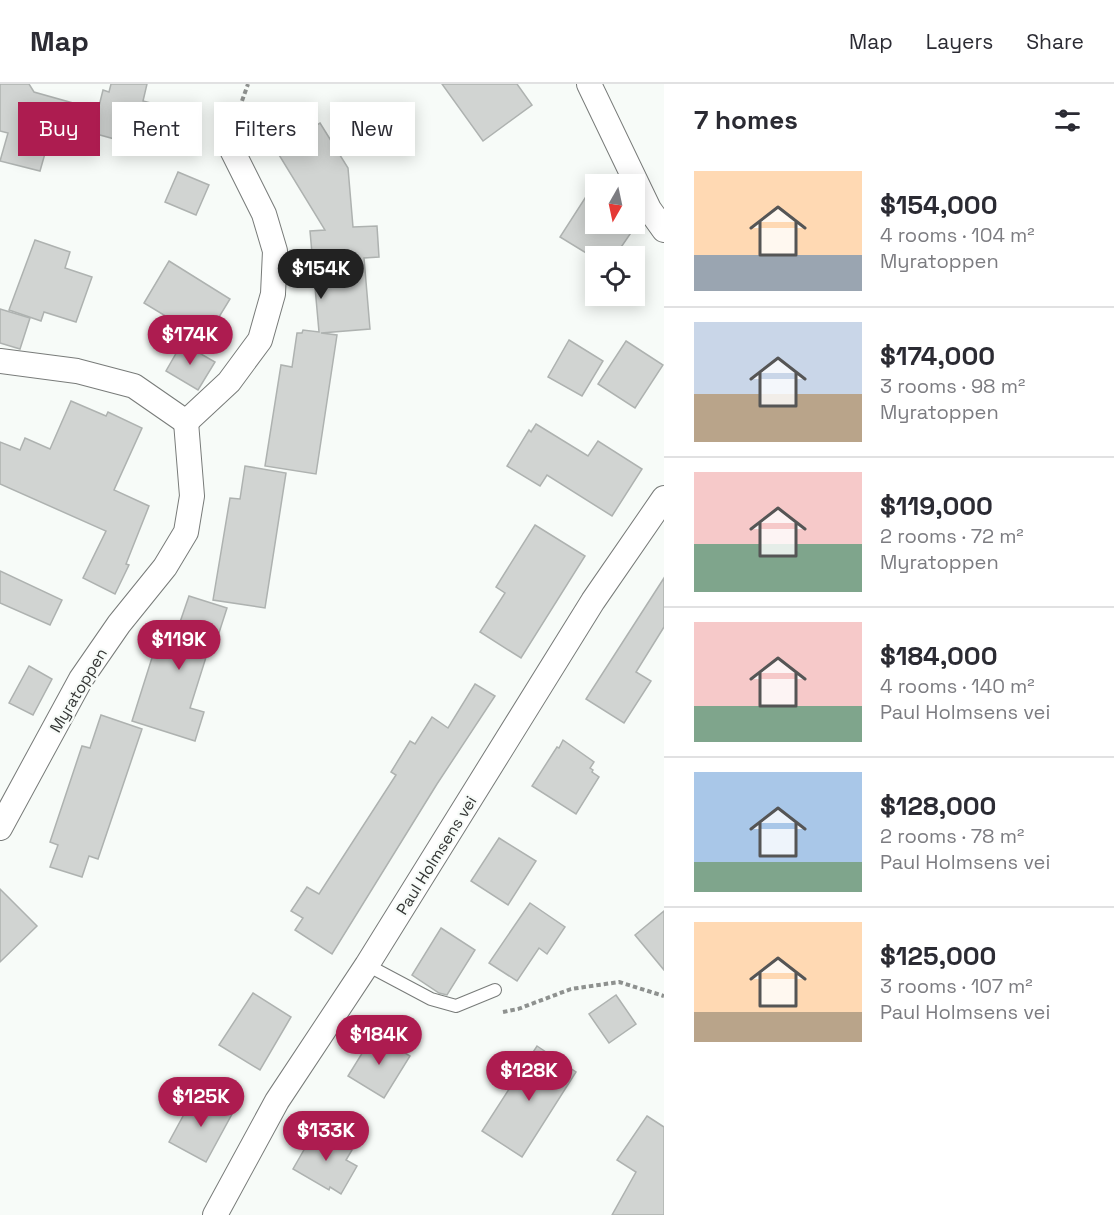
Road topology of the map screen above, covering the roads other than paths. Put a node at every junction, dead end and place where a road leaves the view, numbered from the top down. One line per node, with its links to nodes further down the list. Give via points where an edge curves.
1 (589, 84): 3 (street, via 649,209)
2 (235, 156): 5 (street, via 264,214 275,251 273,294 260,340 229,382)
3 (664, 230)
4 (0, 361): 5 (street, via 77,371 134,386)
5 (186, 422): 7 (street, Myratoppen, via 192,496 186,532 165,567 81,679)
6 (664, 498): 8 (street, Paul Holmsens vei, via 593,602)
7 (0, 828)
8 (367, 965): 9 (lane, via 431,999 456,1006); 10 (street, Paul Holmsens vei, via 277,1101)
9 (495, 990)
10 (215, 1215)

